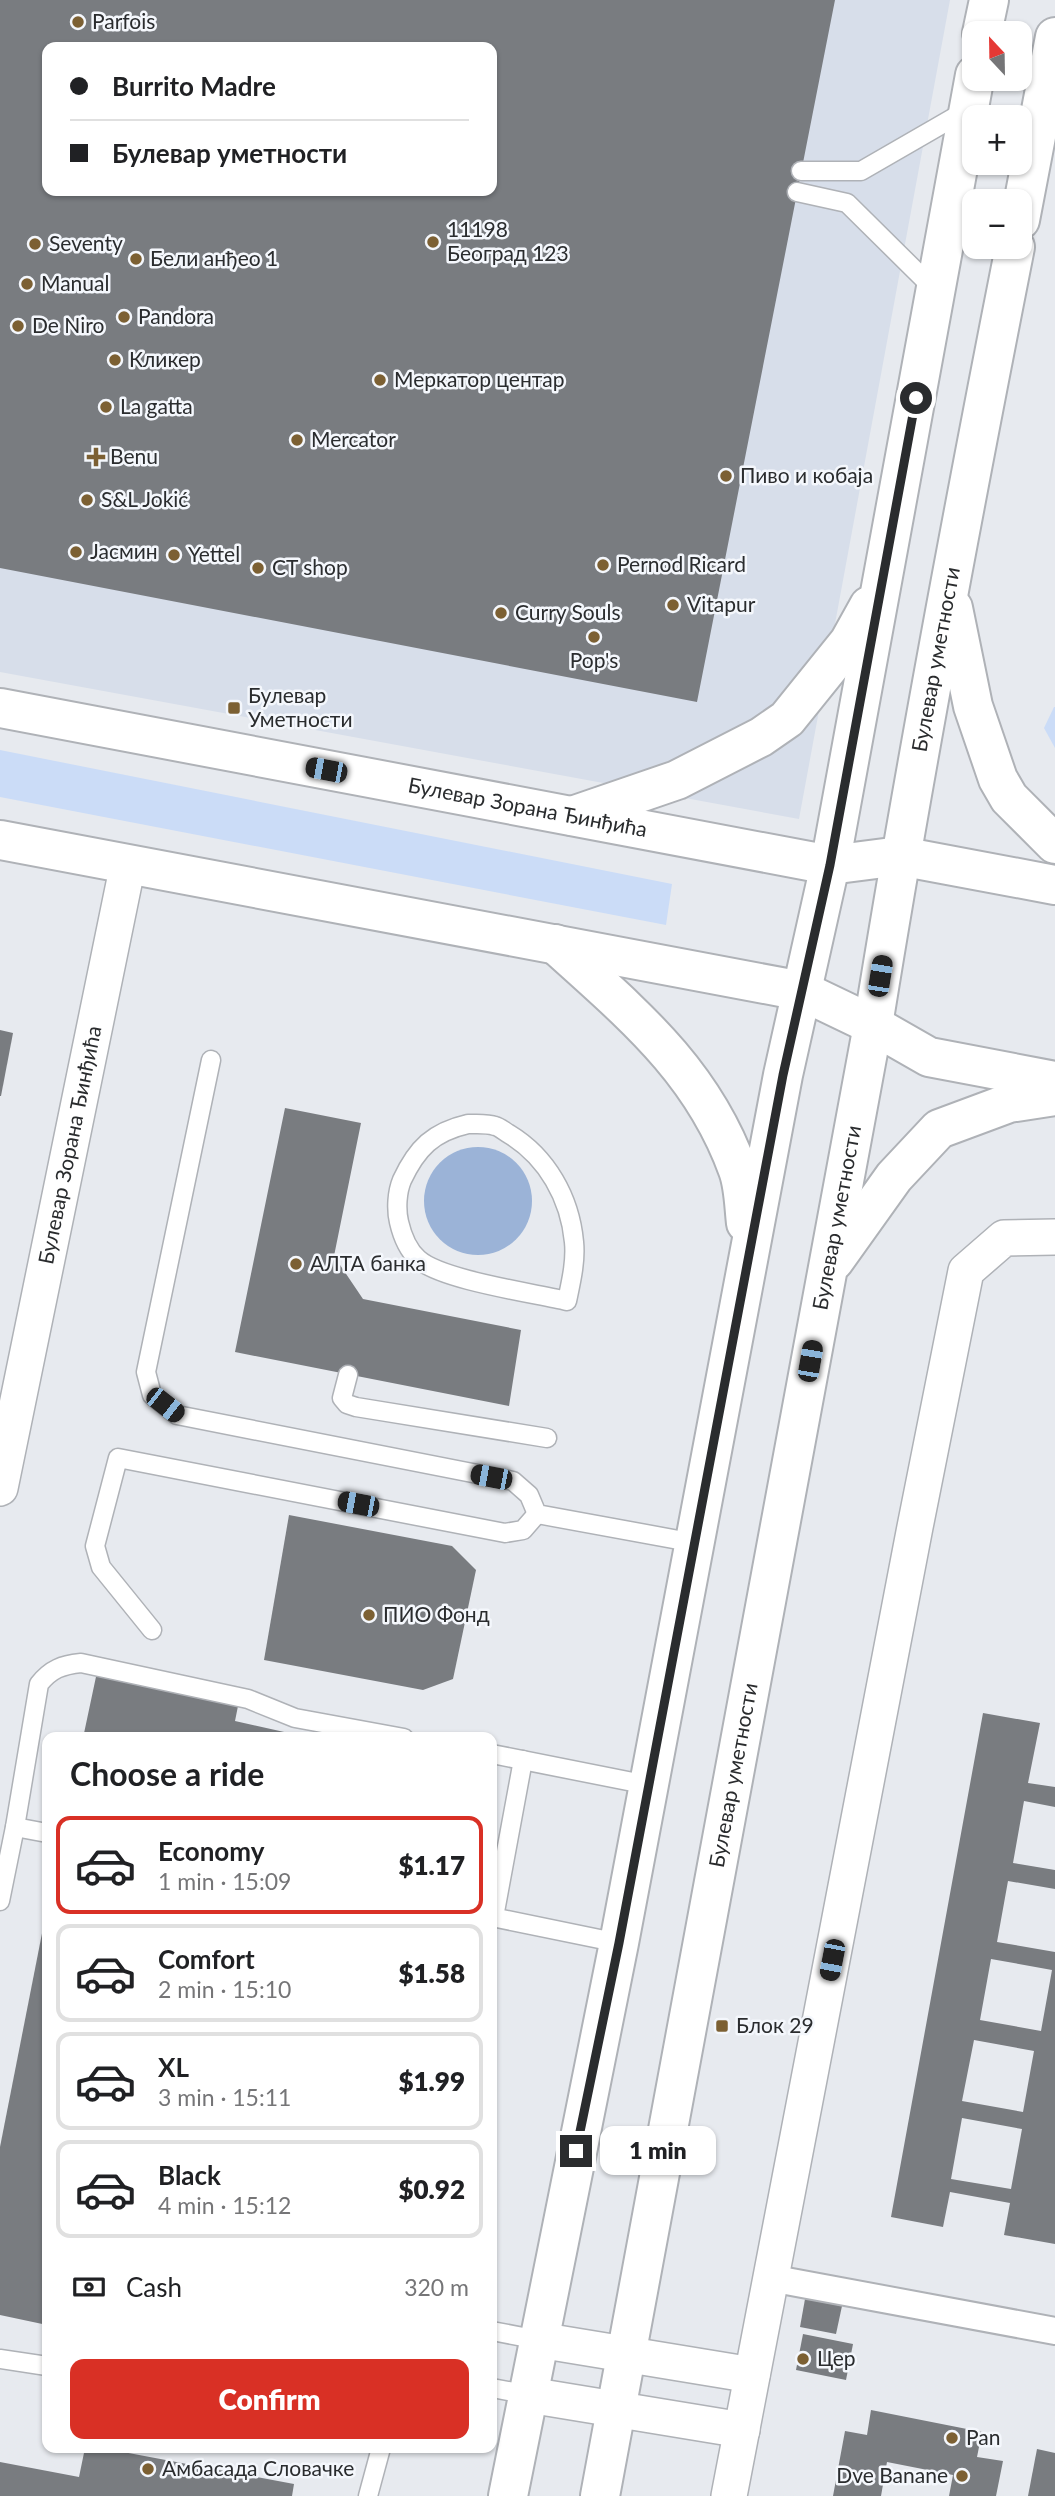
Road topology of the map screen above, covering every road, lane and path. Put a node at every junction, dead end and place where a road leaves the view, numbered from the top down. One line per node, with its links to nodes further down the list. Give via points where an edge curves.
1 (989, 0): 2 (street)
2 (985, 21)
3 (1055, 37): 6 (street)
4 (972, 92): 5 (lane, via 861,171); 9 (street)
5 (801, 171)
6 (1026, 189)
7 (797, 192): 9 (lane, via 847,203)
8 (1013, 259): 10 (street, Булевар уметности)
9 (935, 290): 11 (street)
10 (948, 583): 15 (street, via 973,706 998,779 1009,798); 16 (street, Булевар уметности)
11 (881, 586): 13 (street, via 849,642 787,719 677,780); 18 (street)
12 (0, 708): 13 (street, Булевар Зорана Ђинђића)
13 (570, 817): 18 (street, Булевар Зорана Ђинђића)
14 (0, 840): 17 (street)
15 (1055, 844)
16 (900, 856): 18 (street, Булевар Зорана Ђинђића); 19 (street, Булевар Зорана Ђинђића); 22 (street, Булевар уметности)
17 (128, 864): 20 (street); 31 (street, Булевар Зорана Ђинђића)
18 (830, 865): 21 (street)
19 (1055, 885)
20 (555, 944): 21 (street); 27 (street, via 629,1010 693,1082 739,1172)
21 (802, 991): 22 (street); 27 (street)
22 (873, 1024): 24 (street, via 929,1057); 28 (street, Булевар уметности)
23 (211, 1060): 34 (lane, via 146,1372 152,1395 177,1415 513,1481 528,1494)
24 (1055, 1081)
25 (1055, 1096): 28 (street, via 1009,1103 939,1129 894,1177)
26 (1055, 1237): 47 (street, via 1004,1238 966,1271)
27 (751, 1254): 35 (street)
28 (827, 1272): 51 (street, Булевар уметности)
29 (567, 1301): 29 (lane, via 575,1244 555,1179 541,1159 495,1126 468,1124 427,1142 411,1160 400,1185 397,1213 402,1236 418,1259 443,1273)
30 (348, 1375): 32 (lane, via 342,1398 356,1407)
31 (11, 1383): 33 (street, Булевар Зорана Ђинђића)
32 (547, 1437)
33 (0, 1488)
34 (537, 1514): 35 (lane); 36 (lane, via 523,1530 505,1533 118,1458 95,1546 97,1557)
35 (695, 1543): 40 (street)
36 (152, 1630)
37 (371, 1732): 41 (lane, via 295,1718 248,1699 81,1663 63,1665 39,1684)
38 (497, 1755): 39 (lane)
39 (523, 1760): 40 (lane); 43 (lane)
40 (648, 1785): 46 (street)
41 (15, 1827): 42 (lane); 44 (lane)
42 (42, 1832)
43 (497, 1896)
44 (0, 1901)
45 (497, 1918): 46 (lane)
46 (619, 1943): 50 (street)
47 (771, 2278): 48 (street); 54 (street)
48 (1055, 2331)
49 (497, 2332): 50 (lane)
50 (540, 2340): 51 (street); 56 (street)
51 (627, 2354): 54 (street); 57 (street, Булевар уметности)
52 (0, 2359): 53 (lane)
53 (42, 2365)
54 (752, 2375): 58 (street)
55 (497, 2389): 56 (lane)
56 (529, 2395): 57 (street); 61 (street)
57 (617, 2410): 58 (street); 62 (street, Булевар уметности)
58 (742, 2430): 63 (street)
59 (380, 2453): 60 (lane)
60 (368, 2496)
61 (508, 2496)
62 (600, 2496)
63 (729, 2496)

